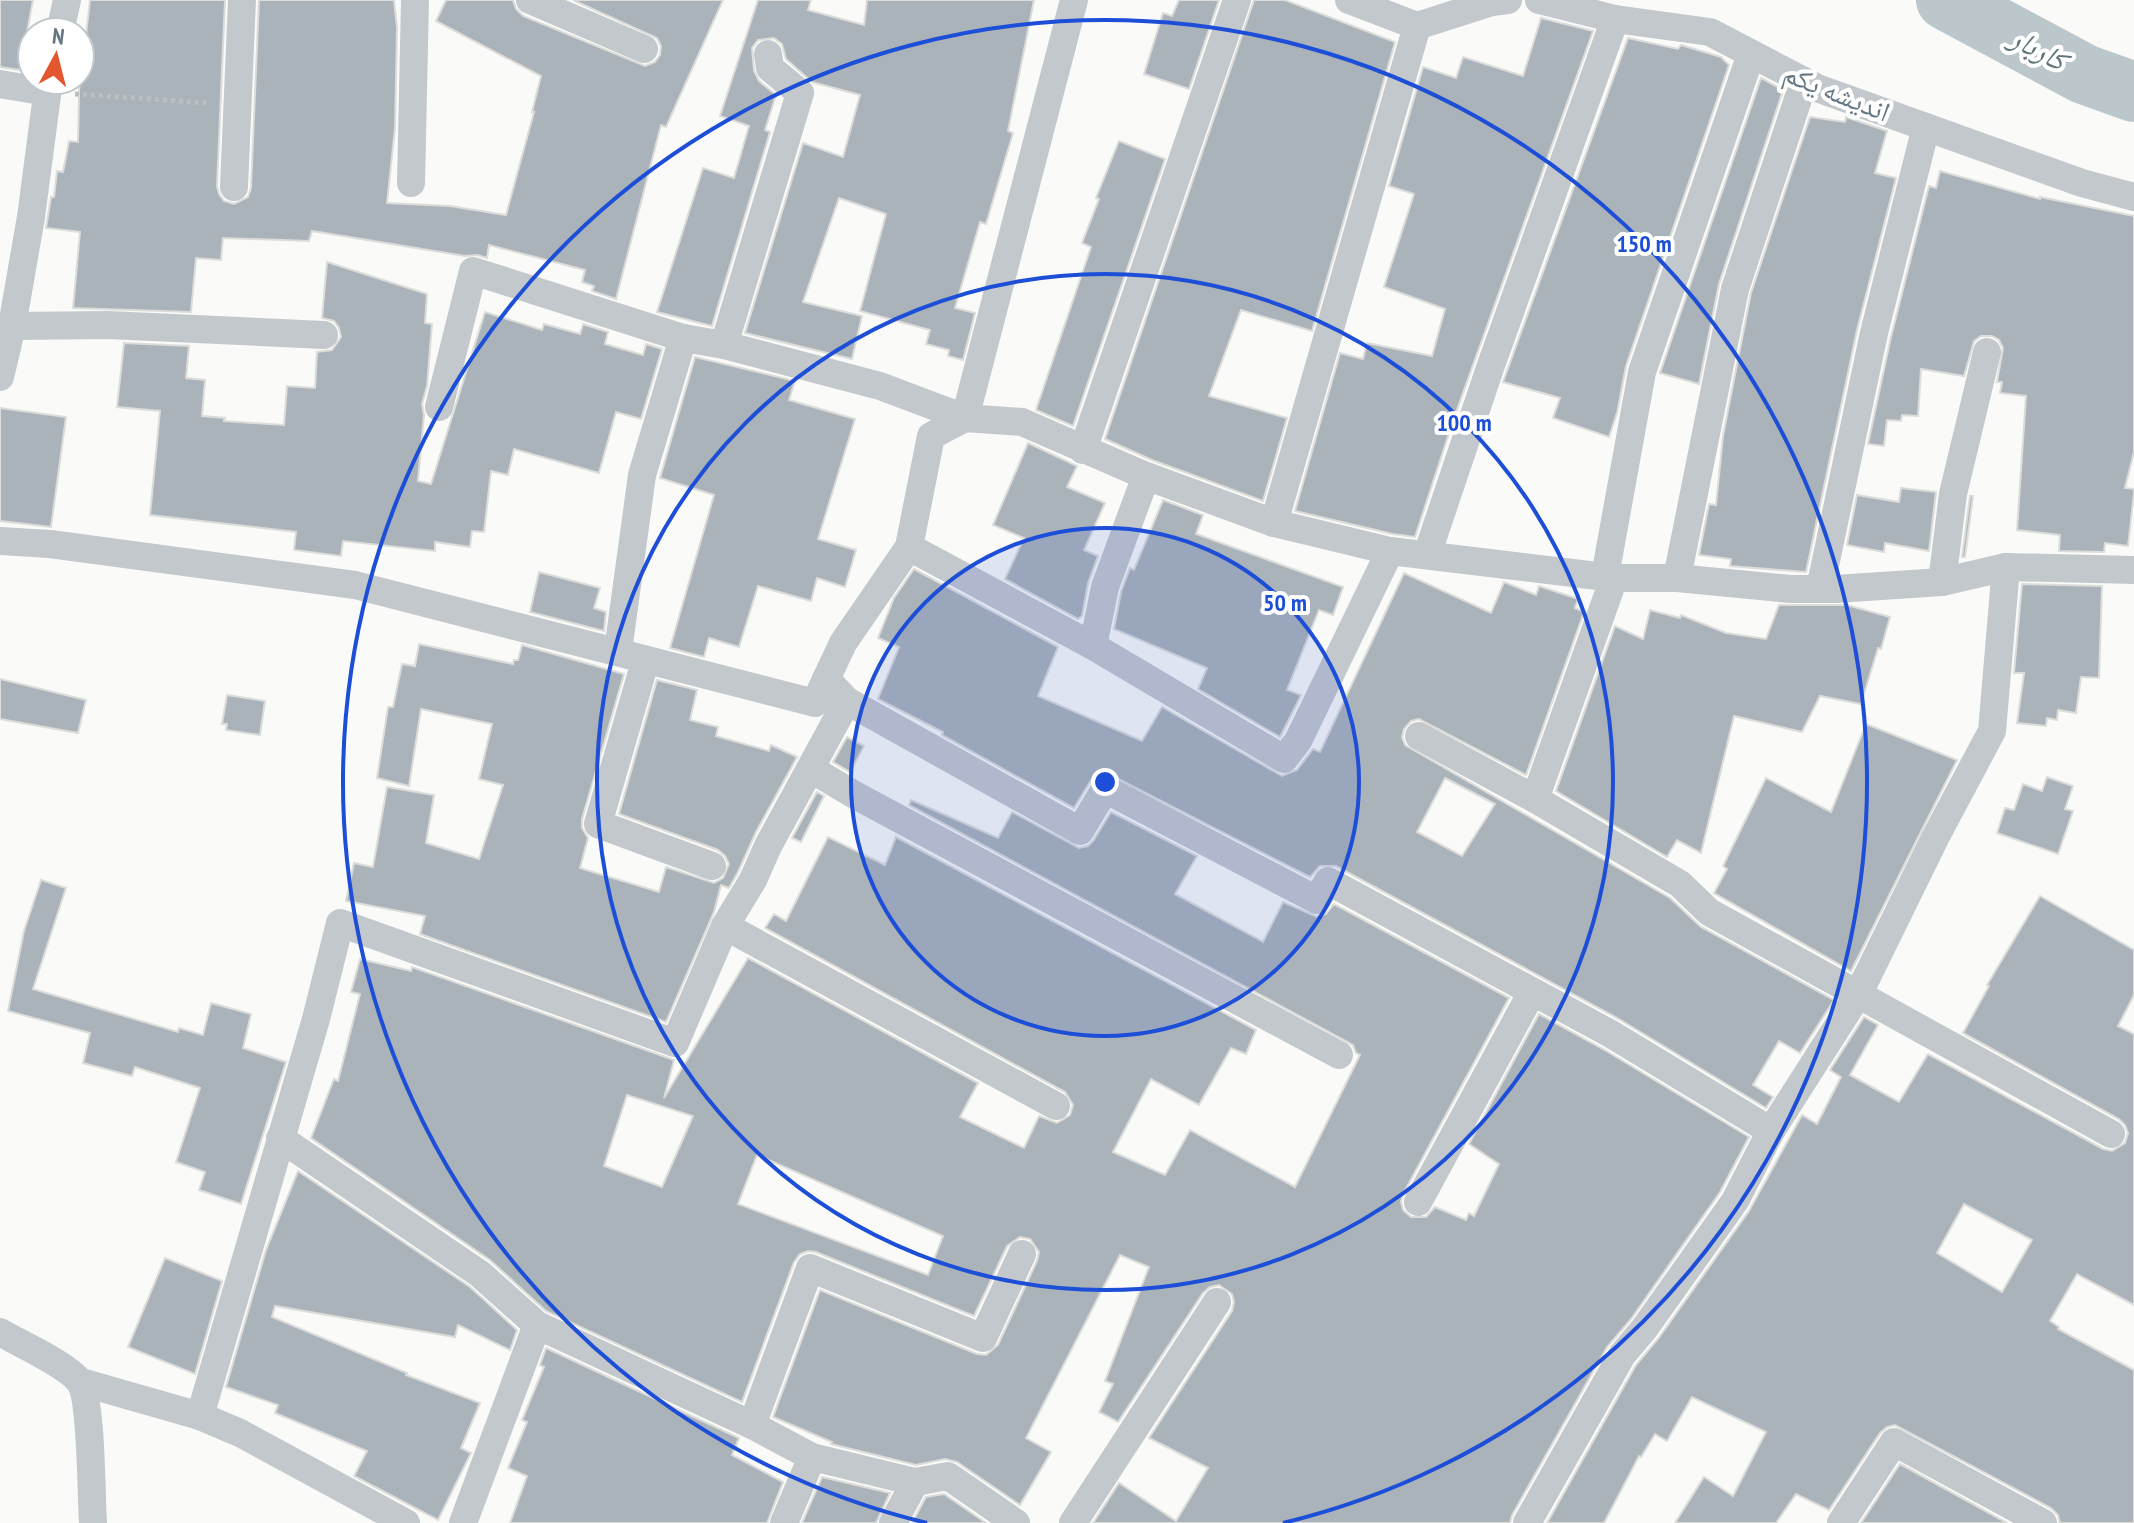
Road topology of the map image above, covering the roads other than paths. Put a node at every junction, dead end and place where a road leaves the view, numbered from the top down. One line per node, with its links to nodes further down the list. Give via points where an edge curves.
1 (242, 0): 18 (street)
2 (415, 0): 17 (street)
3 (530, 0): 11 (street)
4 (1074, 0): 27 (street)
5 (1237, 0): 28 (street)
6 (1349, 0): 10 (street)
7 (1508, 0): 10 (street)
8 (1539, 0): 9 (street, اندیشه یکم)
9 (1615, 19): 13 (street, اندیشه یکم, via 1710,32); 34 (street)
10 (1417, 26): 30 (street)
11 (644, 49)
12 (768, 54): 23 (street, via 770,68 800,93)
13 (1751, 54): 14 (street, اندیشه یکم); 37 (street, via 1642,372)
14 (1804, 81): 16 (street, اندیشه یکم); 38 (street, via 1735,289)
15 (47, 96): 20 (street)
16 (1926, 127): 19 (street, اندیشه یکم); 40 (street, via 1874,333)
17 (411, 183)
18 (234, 187)
19 (2134, 197)
20 (12, 326): 21 (street); 25 (street)
21 (324, 335)
22 (683, 338): 23 (street); 26 (street, via 473,271); 42 (street, via 642,475)
23 (724, 345): 27 (street, via 880,386)
24 (1987, 352): 39 (street, via 1953,494)
25 (1, 367)
26 (439, 407)
27 (965, 418): 28 (street, via 1022,422); 32 (street, via 931,436)
28 (1083, 450): 29 (street)
29 (1146, 476): 30 (street); 41 (street, via 1105,587)
30 (1274, 523): 33 (street)
31 (0, 541): 42 (street, via 355,585)
32 (909, 547): 41 (street); 44 (street, via 843,643)
33 (1390, 551): 34 (street); 41 (street, via 1298,741 1284,759)
34 (1427, 555): 37 (street)
35 (2006, 567): 36 (street); 39 (street); 52 (street, via 1992,731)
36 (2134, 570)
37 (1609, 577): 38 (street); 48 (street)
38 (1677, 578): 40 (street)
39 (1942, 582): 40 (street)
40 (1820, 589)
41 (1093, 646)
42 (618, 651): 43 (street)
43 (645, 662): 44 (street, via 815,703); 49 (street, via 598,824)
44 (826, 679): 45 (street)
45 (847, 701): 47 (street); 51 (street, via 1080,831 1105,789 1317,900 1328,881)
46 (1419, 736): 48 (street)
47 (811, 769): 50 (street); 53 (street)
48 (1535, 799): 52 (street, via 1680,884 1709,912)
49 (712, 866)
50 (725, 926): 54 (street); 57 (street, via 675,1043 340,923)
51 (1532, 992): 55 (street); 58 (street)
52 (1859, 993): 55 (street); 56 (street)
53 (1339, 1055)
54 (1056, 1106)
55 (1771, 1131): 75 (street, via 1735,1201 1622,1355)
56 (2111, 1134)
57 (280, 1138): 61 (street, via 480,1274); 64 (street)
58 (1418, 1202)
59 (1022, 1254): 65 (street, via 983,1338 810,1268)
60 (1217, 1302): 74 (street)
61 (537, 1325): 65 (street); 70 (street)
62 (0, 1332): 63 (street)
63 (81, 1382): 64 (street); 68 (street)
64 (200, 1416): 69 (street)
65 (752, 1425): 66 (street)
66 (812, 1457): 67 (street); 71 (street)
67 (915, 1482): 72 (street); 73 (street, via 948,1476)
68 (93, 1523)
69 (406, 1523)
70 (463, 1523)
71 (784, 1523)
72 (893, 1523)
73 (1016, 1523)
74 (1073, 1523)
75 (1527, 1523)
76 (1841, 1523): 77 (street, via 1894,1442)
77 (2043, 1523)

